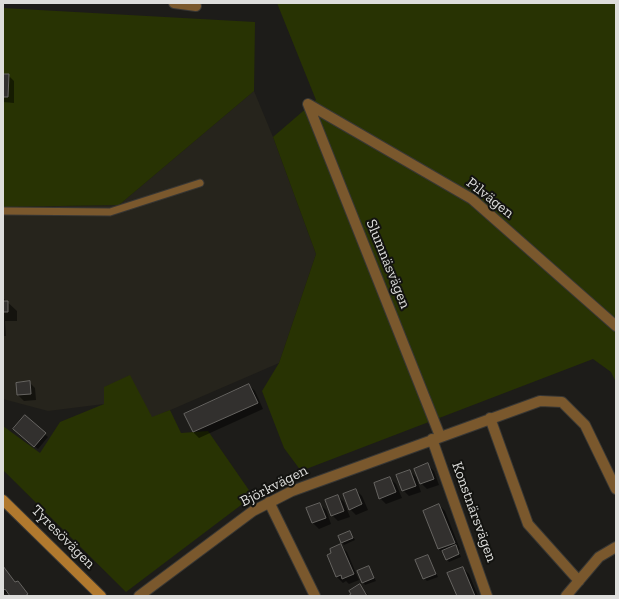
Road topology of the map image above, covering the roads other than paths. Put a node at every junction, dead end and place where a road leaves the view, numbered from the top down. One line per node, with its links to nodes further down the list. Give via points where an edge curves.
1 (174, 3): 2 (street)
2 (196, 6)
3 (308, 104): 6 (street, Pilvägen, via 472,199); 8 (street, Slumnäsvägen)
4 (200, 183): 5 (lane, via 110,212)
5 (3, 211)
6 (616, 326)
7 (490, 418): 8 (street, Björkvägen); 9 (street, Björkvägen, via 540,401 562,402 585,425); 13 (street, via 528,524)
8 (436, 437): 11 (street, Björkvägen, via 292,490); 17 (street, Konstnärsvägen)
9 (616, 489)
10 (3, 500): 14 (main road, Tyresövägen)
11 (269, 502): 15 (street, Björkvägen, via 253,511); 16 (street)
12 (616, 547): 13 (street, via 599,557)
13 (579, 581): 18 (street)
14 (102, 596)
15 (139, 596)
16 (315, 596)
17 (488, 596)
18 (566, 596)

